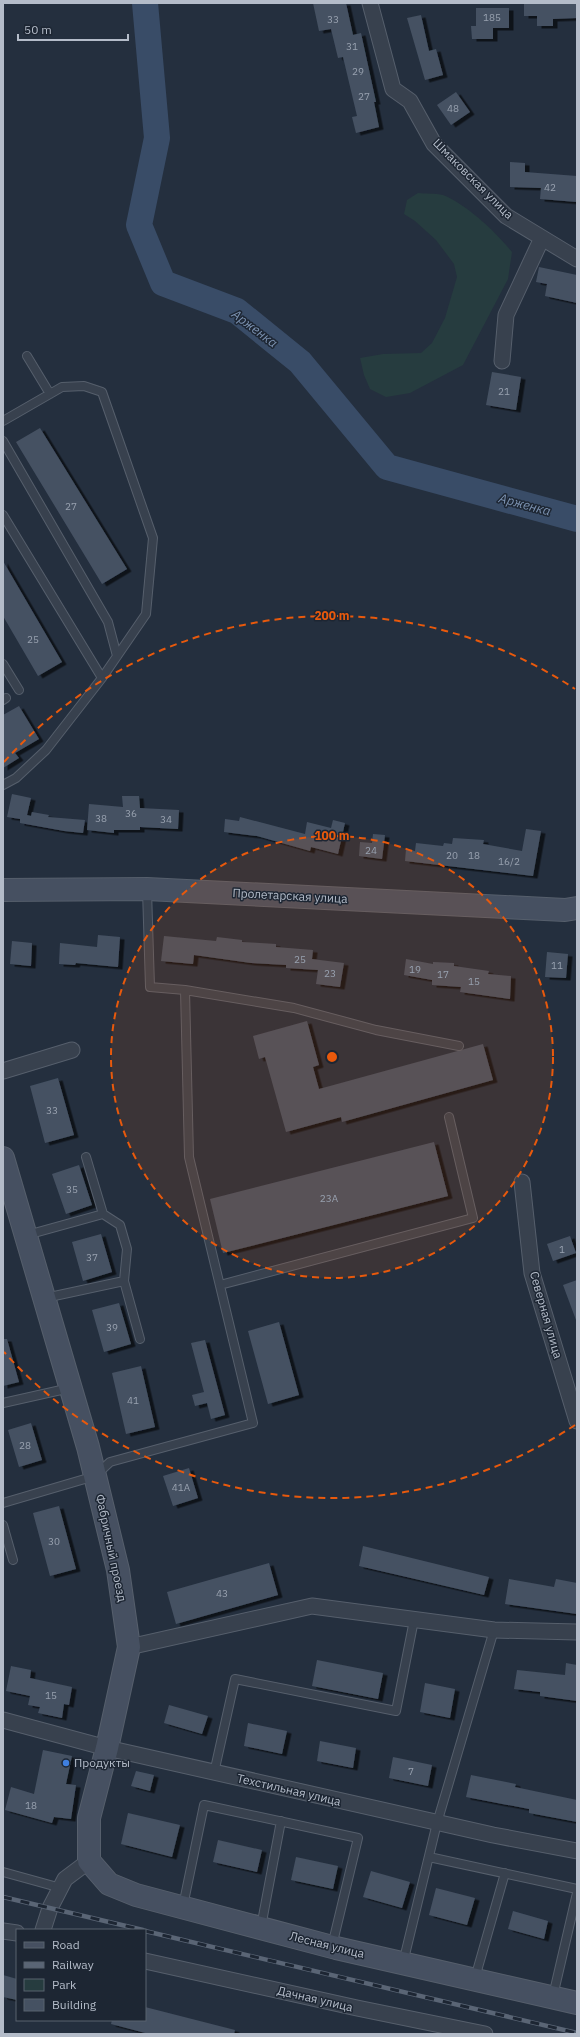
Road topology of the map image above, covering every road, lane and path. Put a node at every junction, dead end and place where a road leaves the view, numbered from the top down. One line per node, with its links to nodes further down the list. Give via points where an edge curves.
1 (370, 3): 2 (street, Шмаковская улица, via 393,89 410,101 434,144 506,216)
2 (542, 238): 3 (street, Шмаковская улица); 5 (street, via 506,315)
3 (577, 259)
4 (27, 356): 6 (lane)
5 (502, 361)
6 (50, 394): 7 (lane); 10 (lane, via 62,387 84,386 102,392 153,538 146,614)
7 (3, 421)
8 (3, 441): 10 (lane, via 108,622)
9 (3, 515): 12 (lane)
10 (117, 656): 12 (lane)
11 (3, 664): 13 (lane)
12 (102, 678): 14 (lane, via 46,750 16,778)
13 (19, 690)
14 (3, 785)
15 (147, 889): 16 (street, Пролетарская улица); 17 (street, Пролетарская улица, via 565,910); 18 (lane, via 150,987)
16 (3, 890)
17 (577, 908)
18 (184, 990): 19 (lane, via 294,1008 376,1030); 29 (lane, via 190,1157)
19 (459, 1046)
20 (72, 1050): 21 (street)
21 (3, 1071)
22 (449, 1117): 29 (lane, via 473,1218)
23 (86, 1157): 26 (lane)
24 (3, 1158): 27 (street, Фабричный проезд)
25 (522, 1182): 34 (street, Северная улица, via 532,1273)
26 (103, 1214): 27 (lane); 28 (lane, via 120,1225 127,1249)
27 (26, 1235): 30 (street, Фабричный проезд)
28 (124, 1281): 30 (lane); 31 (lane)
29 (220, 1285): 35 (lane, via 253,1423 110,1462)
30 (44, 1298): 32 (street, Фабричный проезд)
31 (140, 1339)
32 (70, 1387): 33 (lane); 35 (street, Фабричный проезд)
33 (3, 1403)
34 (577, 1421)
35 (95, 1476): 36 (lane); 42 (street, Фабричный проезд, via 118,1570)
36 (3, 1503)
37 (3, 1525): 38 (lane)
38 (13, 1560)
39 (414, 1620): 40 (street); 42 (street, via 312,1606); 45 (lane, via 396,1711 235,1678)
40 (494, 1630): 41 (street); 47 (lane)
41 (577, 1632)
42 (129, 1647): 44 (street, Фабричный проезд)
43 (3, 1720): 44 (street, Техстильная улица)
44 (107, 1748): 45 (street, Техстильная улица); 50 (street, Фабричный проезд, via 89,1818)
45 (214, 1773): 47 (street, Техстильная улица)
46 (281, 1822): 56 (lane, via 204,1805); 57 (lane); 61 (lane, via 358,1838)
47 (437, 1823): 48 (street, Техстильная улица); 49 (lane)
48 (577, 1851)
49 (429, 1857): 52 (lane); 63 (lane)
50 (89, 1861): 53 (street, via 65,1879); 56 (street, Лесная улица, via 109,1884 136,1895)
51 (3, 1872): 53 (lane)
52 (505, 1873): 54 (lane); 64 (lane)
53 (61, 1888): 58 (street, via 50,1908)
54 (577, 1889)
55 (577, 1894): 65 (lane)
56 (182, 1907): 57 (street, Лесная улица)
57 (260, 1928): 61 (street, Лесная улица)
58 (43, 1929)
59 (3, 1931): 60 (street)
60 (16, 1933)
61 (331, 1947): 63 (street, Лесная улица)
62 (146, 1961): 67 (street, Дачная улица)
63 (403, 1964): 64 (street, Лесная улица)
64 (474, 1980): 65 (street, Лесная улица)
65 (552, 1998): 66 (street, Лесная улица)
66 (577, 2003)
67 (485, 2034)

